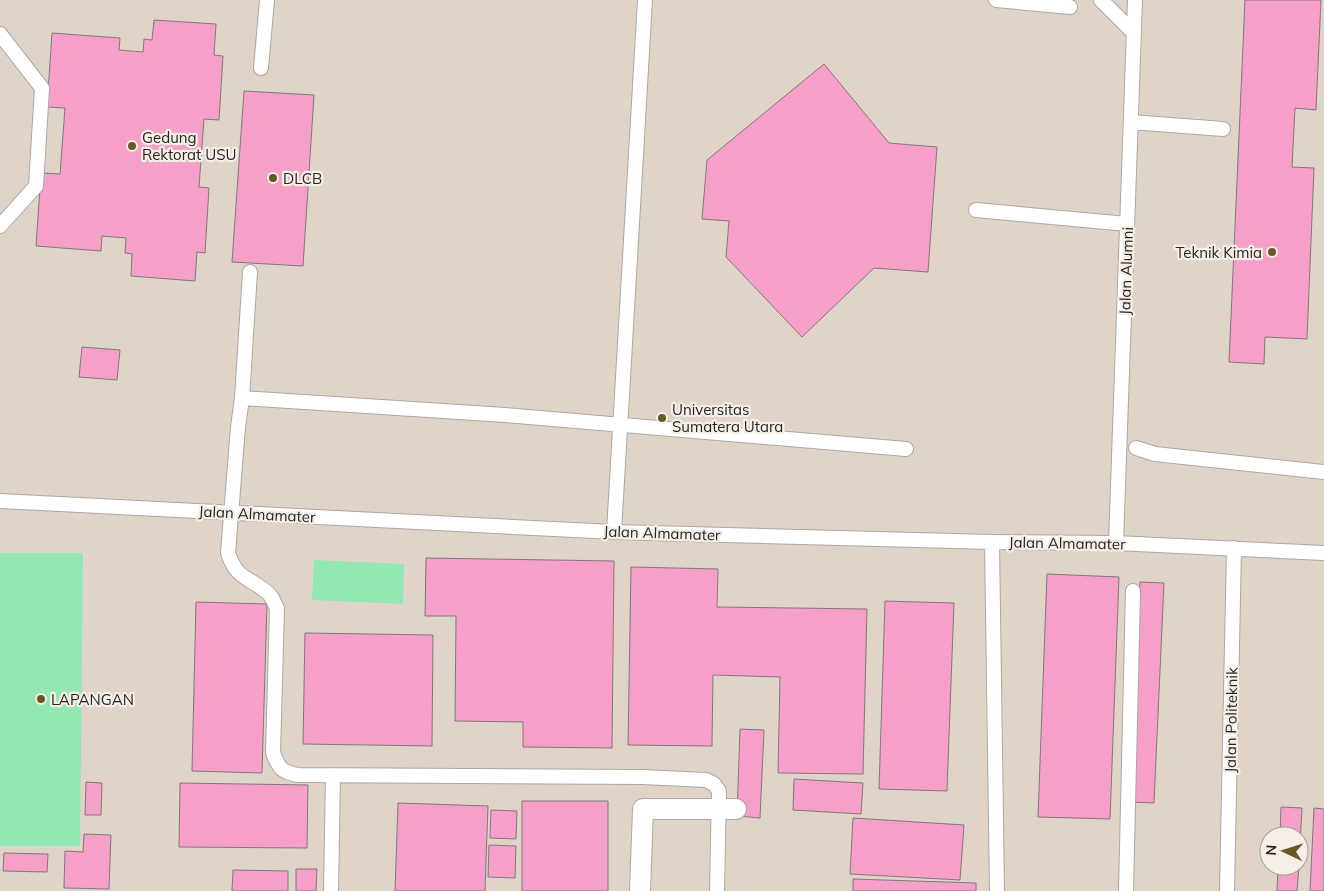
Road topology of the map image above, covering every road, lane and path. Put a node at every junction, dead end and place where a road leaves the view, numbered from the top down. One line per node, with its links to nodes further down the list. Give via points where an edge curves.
1 (266, 0): 9 (lane)
2 (645, 0): 17 (lane)
3 (996, 0): 6 (lane)
4 (1101, 0): 7 (lane)
5 (1135, 0): 7 (lane, Jalan Alumni)
6 (1070, 7)
7 (1133, 32): 10 (lane, Jalan Alumni)
8 (0, 34): 14 (lane, via 42,88 36,186)
9 (261, 68)
10 (1131, 122): 11 (lane); 13 (lane, Jalan Alumni)
11 (1223, 129)
12 (976, 210): 13 (lane)
13 (1127, 224): 25 (lane, Jalan Alumni)
14 (0, 226)
15 (250, 272): 16 (lane)
16 (242, 398): 17 (lane); 22 (lane)
17 (620, 424): 19 (lane); 23 (lane)
18 (1136, 448): 20 (lane, via 1155,454)
19 (906, 449)
20 (1324, 472)
21 (0, 501): 22 (lane, Jalan Almamater)
22 (231, 513): 23 (lane, Jalan Almamater); 29 (lane, via 228,553 232,565 241,576 271,595 276,608 273,752 278,766 286,773 298,775)
23 (614, 532): 24 (lane, Jalan Almamater)
24 (992, 542): 25 (lane, Jalan Almamater); 34 (lane)
25 (1116, 543): 26 (lane, Jalan Almamater)
26 (1234, 548): 27 (lane, Jalan Almamater); 36 (lane, Jalan Politeknik)
27 (1324, 552)
28 (1133, 592): 35 (lane)
29 (333, 775): 30 (lane, via 706,780 714,784); 31 (lane)
30 (728, 809): 32 (street, via 642,809); 33 (lane)
31 (331, 891)
32 (640, 891)
33 (717, 891)
34 (997, 891)
35 (1126, 891)
36 (1227, 891)

